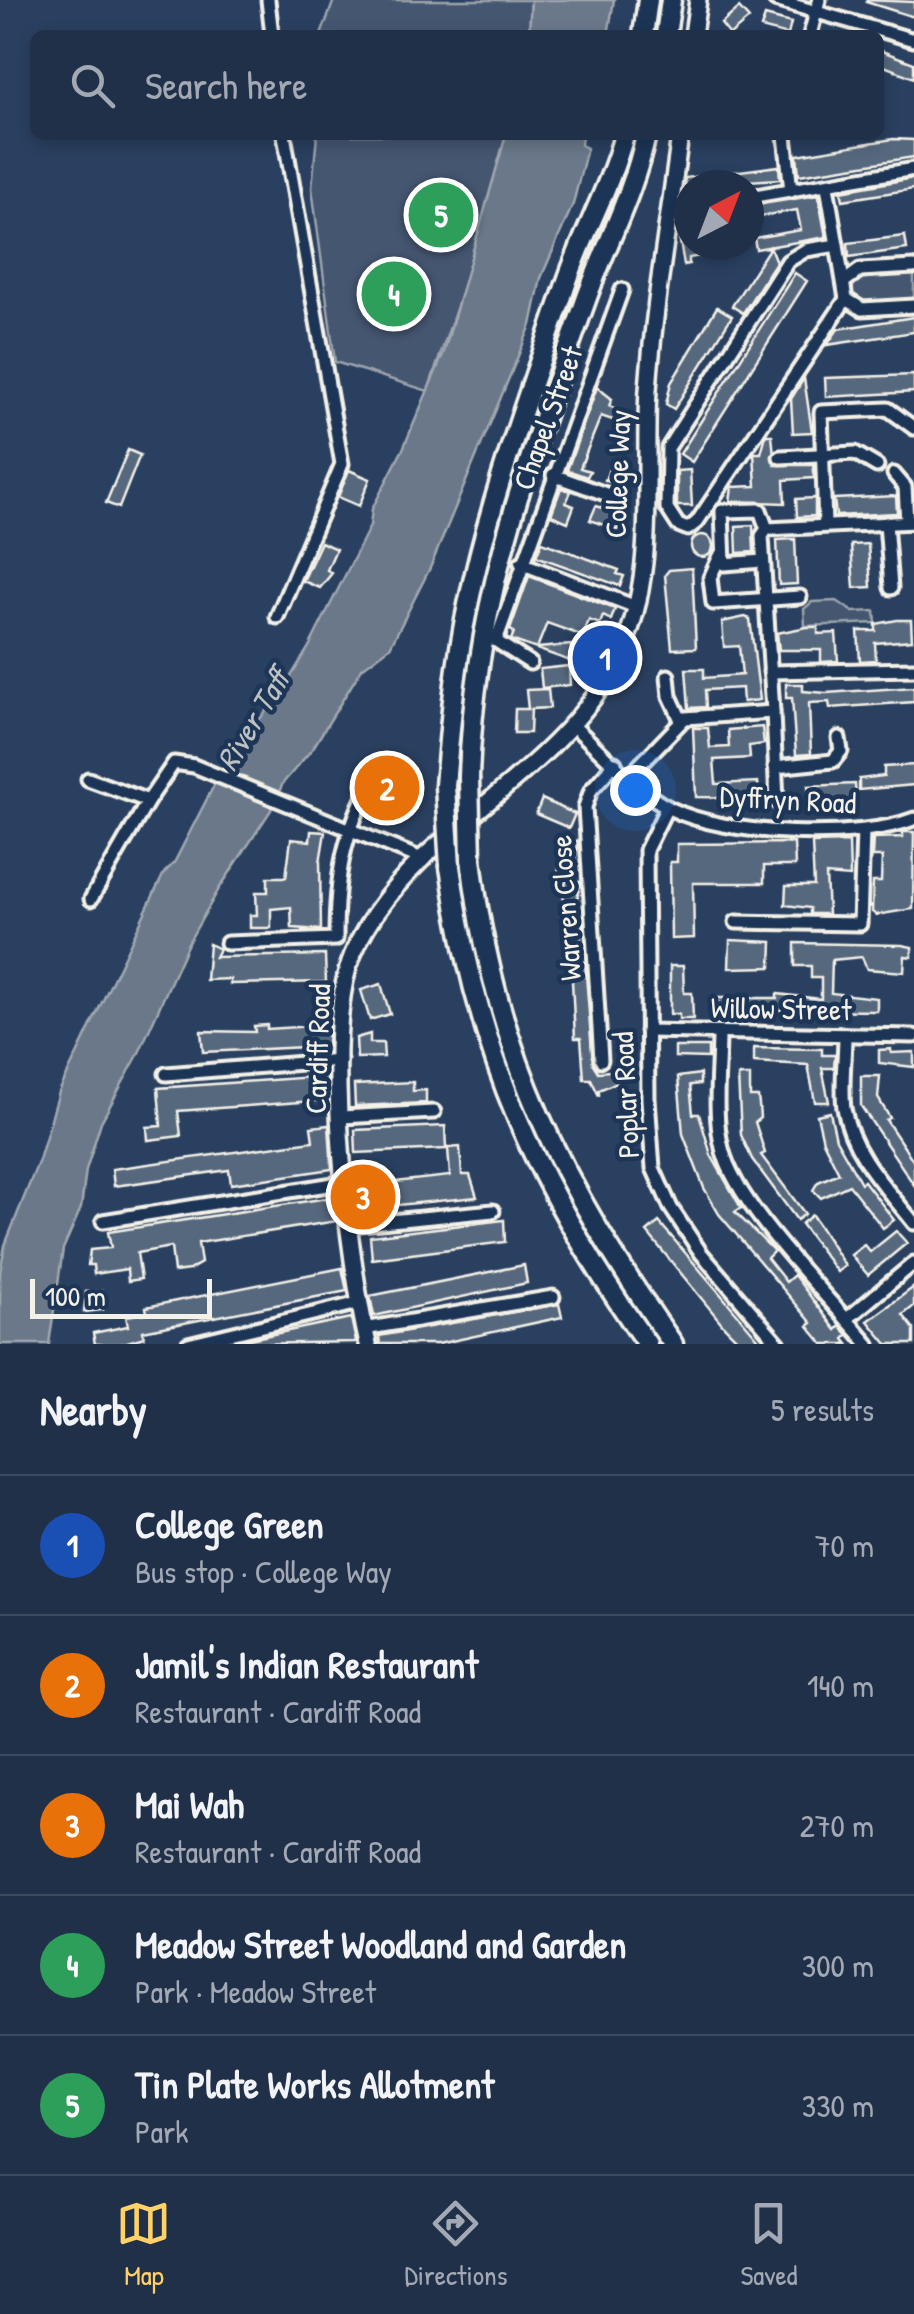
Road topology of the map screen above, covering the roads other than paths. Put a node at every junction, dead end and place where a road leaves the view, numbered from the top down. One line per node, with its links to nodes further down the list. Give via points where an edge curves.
1 (268, 0): 7 (street)
2 (648, 0): 8 (highway)
3 (671, 0): 9 (highway)
4 (698, 0): 10 (main road)
5 (775, 0): 6 (street)
6 (819, 6): 11 (street); 12 (street)
7 (271, 30)
8 (644, 30)
9 (667, 30)
10 (694, 30)
11 (812, 30)
12 (914, 40)
13 (285, 140): 48 (street, via 342,464)
14 (623, 140): 92 (highway, bridge, via 568,279 490,521 465,622 445,786 450,867 473,992 515,1120 574,1235)
15 (645, 140): 93 (highway, bridge, via 508,519 485,609 468,778 471,859 492,989 533,1107 589,1217)
16 (679, 140): 22 (main road, College Way)
17 (785, 140): 20 (street)
18 (914, 169): 19 (street)
19 (828, 186): 20 (street); 24 (street)
20 (790, 191): 21 (street)
21 (764, 195)
22 (671, 207): 23 (street); 47 (main road, College Way, via 648,390 646,538)
23 (674, 207)
24 (838, 246): 26 (street); 28 (street, via 795,255 668,448 667,508 678,525 698,522)
25 (914, 267): 26 (street, via 860,270)
26 (844, 282): 28 (street)
27 (622, 290): 35 (street, Chapel Street)
28 (846, 299): 29 (street, via 862,309)
29 (914, 306)
30 (914, 428): 31 (street, via 888,409 821,412)
31 (823, 456): 32 (street); 33 (street, via 855,453); 39 (street)
32 (780, 457)
33 (877, 466)
34 (894, 474): 37 (street, via 905,487)
35 (553, 475): 36 (street); 43 (street, Chapel Street)
36 (612, 496)
37 (910, 522): 38 (street)
38 (886, 523): 39 (street); 44 (street)
39 (825, 525): 40 (street)
40 (767, 529): 41 (street, via 760,510 722,511); 42 (street)
41 (720, 556): 42 (street, via 724,564); 46 (street, via 710,578 713,603)
42 (764, 562): 46 (street)
43 (521, 563): 47 (street); 49 (street, Chapel Street, via 496,643)
44 (891, 588)
45 (800, 596): 46 (street)
46 (766, 598): 51 (street)
47 (636, 607): 55 (main road, College Way, via 618,659)
48 (277, 617)
49 (530, 663)
50 (914, 669): 51 (street)
51 (770, 672): 53 (street)
52 (668, 676): 54 (street)
53 (772, 712): 54 (street); 58 (street)
54 (681, 720): 59 (street)
55 (571, 724): 57 (street, Dyffryn Road); 68 (main road, Cardiff Road)
56 (839, 738): 58 (street, via 841,752 833,761)
57 (615, 763): 59 (street, Dyffryn Road); 77 (street, Warren Close, via 585,808)
58 (775, 767): 63 (street)
59 (629, 776): 64 (street, Dyffryn Road)
60 (372, 778): 66 (street)
61 (88, 779): 62 (street)
62 (148, 801): 66 (street, via 174,763); 69 (street)
63 (776, 802)
64 (667, 807): 67 (street, Dyffryn Road, via 738,826); 72 (street, Poplar Road, via 646,850)
65 (914, 818): 67 (street, Dyffryn Road)
66 (348, 826): 68 (street); 71 (street, via 336,885 336,939)
67 (863, 831): 70 (street, via 860,924)
68 (422, 859): 76 (main road, Cardiff Road, via 380,906 354,955 341,1014)
69 (91, 899)
70 (736, 922)
71 (227, 943)
72 (647, 1031): 73 (street, Willow Street); 94 (street, Poplar Road, via 654,1168 702,1253)
73 (719, 1033): 74 (street, Willow Street); 89 (street, via 719,1122 727,1164)
74 (845, 1036): 75 (street, Willow Street); 84 (street, via 844,1106 852,1133)
75 (914, 1036)
76 (340, 1060): 78 (street); 80 (main road, Cardiff Road)
77 (601, 1060)
78 (166, 1074)
79 (434, 1112): 80 (street)
80 (342, 1117): 81 (main road, Cardiff Road)
81 (346, 1182): 83 (street); 85 (main road, Cardiff Road)
82 (493, 1211): 85 (street)
83 (103, 1221)
84 (914, 1224)
85 (350, 1225): 88 (main road, Cardiff Road)
86 (914, 1264): 89 (street)
87 (553, 1296): 90 (street)
88 (359, 1302): 90 (main road, Cardiff Road); 91 (street)
89 (847, 1320): 95 (street)
90 (366, 1336)
91 (188, 1344)
92 (647, 1344)
93 (674, 1344)
94 (779, 1344)
95 (868, 1344)

